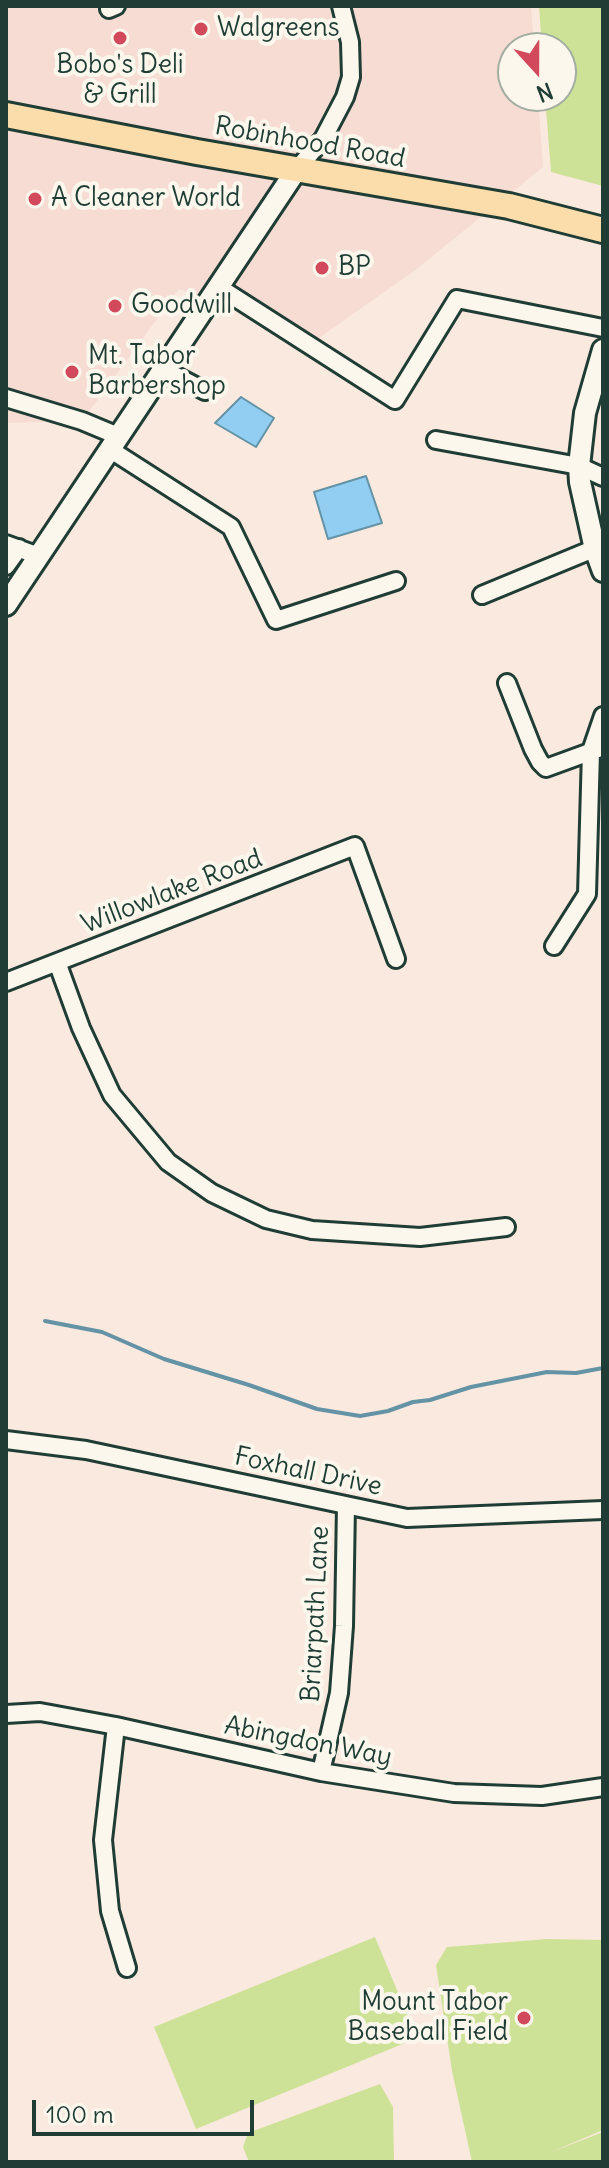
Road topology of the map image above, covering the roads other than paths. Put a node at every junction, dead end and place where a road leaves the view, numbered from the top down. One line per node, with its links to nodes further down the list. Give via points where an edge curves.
1 (341, 6): 3 (street, via 351,77 323,139)
2 (6, 115): 3 (main road, Robinhood Road)
3 (297, 169): 4 (main road, Robinhood Road, via 509,206); 5 (street)
4 (603, 230)
5 (217, 286): 6 (street, via 395,400 457,299); 8 (street)
6 (603, 328)
7 (603, 350): 13 (street, via 585,413)
8 (163, 369): 9 (street); 12 (street)
9 (205, 391)
10 (6, 398): 12 (street, via 82,421)
11 (436, 440): 13 (street)
12 (114, 443): 17 (street); 20 (street, via 231,527 276,620)
13 (579, 466): 14 (street); 16 (street)
14 (603, 477)
15 (12, 546): 17 (street); 18 (street)
16 (599, 547): 19 (street); 21 (street)
17 (39, 556): 22 (street)
18 (6, 566)
19 (603, 571)
20 (396, 581)
21 (482, 595)
22 (6, 605)
23 (507, 683): 25 (street, via 546,768)
24 (603, 716): 25 (street)
25 (597, 749): 26 (street, via 587,894)
26 (554, 946)
27 (396, 959): 28 (street, Willowlake Road, via 355,846)
28 (57, 962): 29 (street, Willowlake Road); 30 (street, via 112,1095 168,1162 212,1193 266,1219 312,1230 420,1237)
29 (6, 982)
30 (506, 1227)
31 (6, 1440): 32 (street, Foxhall Drive, via 86,1450)
32 (346, 1505): 33 (street, Foxhall Drive, via 407,1518); 36 (street, Briarpath Lane, via 339,1693)
33 (603, 1510)
34 (6, 1714): 35 (street, Abingdon Way, via 40,1712)
35 (116, 1726): 36 (street, Abingdon Way); 38 (street, via 103,1840 110,1911)
36 (321, 1772): 37 (street, Abingdon Way, via 454,1793 542,1796)
37 (603, 1787)
38 (127, 1968)

